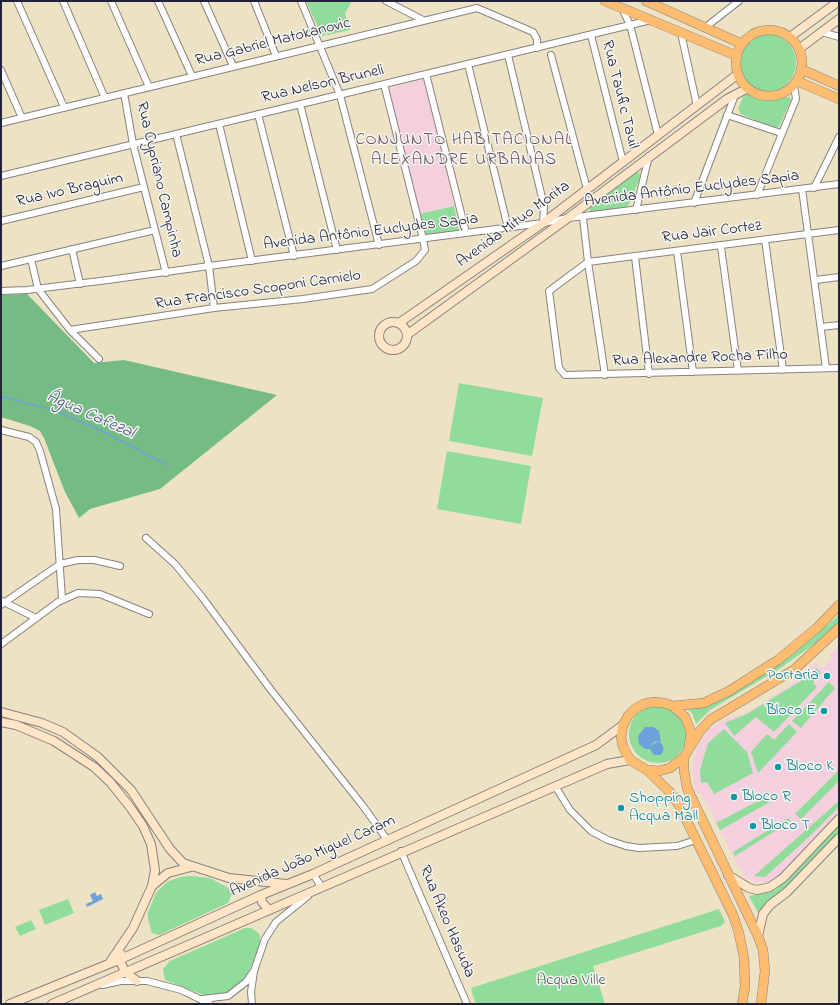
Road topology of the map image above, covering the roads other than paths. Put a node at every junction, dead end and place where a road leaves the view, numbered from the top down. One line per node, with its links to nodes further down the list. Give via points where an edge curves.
1 (17, 1): 51 (street)
2 (63, 1): 47 (street)
3 (111, 1): 42 (street)
4 (158, 1): 38 (street)
5 (204, 1): 33 (street)
6 (254, 1): 30 (street)
7 (301, 1): 25 (street)
8 (386, 1): 15 (street)
9 (646, 1): 18 (main road)
10 (839, 1): 22 (street)
11 (609, 2): 13 (main road)
12 (737, 2): 18 (street)
13 (622, 8): 16 (main road); 17 (street)
14 (839, 19): 19 (street)
15 (423, 20): 25 (street, Rua Gabriel Matokanovic); 26 (street, Rua Gabriel Matokanovic, via 477,8 533,32)
16 (651, 20): 17 (street, Rua Nelson Bruneli); 20 (main road)
17 (630, 25): 21 (street, Rua Nelson Bruneli); 59 (street)
18 (707, 26): 24 (main road)
19 (822, 32): 23 (street); 27 (street)
20 (681, 33): 31 (main road); 50 (street)
21 (591, 35): 26 (street, Rua Nelson Bruneli); 63 (street, Rua Taufic Tauil)
22 (790, 37): 24 (main road, via 781,32 765,30 750,36); 27 (main road)
23 (839, 37)
24 (742, 44): 31 (main road)
25 (320, 45): 30 (street, Rua Gabriel Matokanovic); 45 (street)
26 (538, 48): 28 (street, Rua Nelson Bruneli)
27 (799, 49): 34 (main road)
28 (508, 55): 32 (street, Rua Nelson Bruneli); 76 (street, via 544,206)
29 (551, 55): 68 (street)
30 (276, 56): 33 (street, Rua Gabriel Matokanovic)
31 (737, 56): 37 (main road)
32 (468, 64): 36 (street, Rua Nelson Bruneli); 77 (street)
33 (234, 66): 38 (street, Rua Gabriel Matokanovic)
34 (802, 69): 39 (main road); 41 (main road)
35 (1, 70): 54 (street)
36 (426, 74): 40 (street, Rua Nelson Bruneli); 80 (street)
37 (738, 74): 43 (main road); 50 (street, Avenida Mituo Morita)
38 (192, 76): 42 (street, Rua Gabriel Matokanovic)
39 (795, 83): 43 (main road, via 779,94 768,96); 48 (main road); 57 (street, via 796,99)
40 (384, 84): 45 (street, Rua Nelson Bruneli); 82 (street)
41 (839, 86)
42 (148, 87): 44 (street, Rua Gabriel Matokanovic)
43 (748, 88): 46 (street, Avenida Mituo Morita)
44 (124, 93): 47 (street, Rua Gabriel Matokanovic); 61 (street, Rua Cypriano Campinha)
45 (340, 95): 49 (street, Rua Nelson Bruneli); 84 (street)
46 (735, 95): 53 (street); 62 (street, Avenida Mituo Morita)
47 (105, 98): 51 (street, Rua Gabriel Matokanovic)
48 (839, 99)
49 (300, 104): 52 (street, Rua Nelson Bruneli); 87 (street)
50 (697, 106): 59 (street, Avenida Mituo Morita)
51 (64, 107): 54 (street, Rua Gabriel Matokanovic)
52 (258, 114): 56 (street, Rua Nelson Bruneli); 89 (street)
53 (728, 114): 57 (street); 71 (street)
54 (22, 118): 55 (street, Rua Gabriel Matokanovic)
55 (1, 123)
56 (219, 124): 58 (street, Rua Nelson Bruneli); 92 (street)
57 (781, 132): 70 (street)
58 (176, 134): 61 (street, Rua Nelson Bruneli); 95 (street)
59 (658, 135): 63 (street, Avenida Mituo Morita)
60 (839, 137): 67 (street)
61 (133, 144): 64 (street, Rua Nelson Bruneli); 66 (street, Rua Cypriano Campinha)
62 (649, 156): 72 (street); 73 (street, Avenida Mituo Morita)
63 (623, 162): 68 (street, Avenida Mituo Morita)
64 (1, 176)
65 (839, 184): 67 (street, Avenida Antônio Euclydes Sapia)
66 (144, 187): 75 (street, Rua Ivo Braguim); 78 (street, Rua Cypriano Campinha)
67 (814, 188): 69 (street, Avenida Antônio Euclydes Sapia)
68 (587, 189): 76 (street, Avenida Mituo Morita)
69 (802, 189): 70 (street, Avenida Antônio Euclydes Sapia); 81 (street)
70 (757, 195): 71 (street, Avenida Antônio Euclydes Sapia)
71 (694, 203): 72 (street, Avenida Antônio Euclydes Sapia)
72 (636, 210): 74 (street, Avenida Antônio Euclydes Sapia)
73 (568, 218): 74 (street, Avenida Antônio Euclydes Sapia); 76 (street, Avenida Antônio Euclydes Sapia); 107 (street, Avenida Mituo Morita)
74 (583, 218): 93 (street)
75 (1, 221)
76 (543, 223): 77 (street, Avenida Antônio Euclydes Sapia); 103 (street, Avenida Mituo Morita)
77 (508, 228): 80 (street, Avenida Antônio Euclydes Sapia)
78 (155, 230): 86 (street); 96 (street, Rua Cypriano Campinha)
79 (839, 230): 81 (street, Rua Jair Cortez)
80 (466, 233): 82 (street, Avenida Antônio Euclydes Sapia)
81 (808, 234): 83 (street, Rua Jair Cortez); 98 (street)
82 (423, 239): 84 (street, Avenida Antônio Euclydes Sapia); 102 (street, Rua Francisco Scoponi Carnielo, via 424,250 416,261 372,289)
83 (765, 240): 85 (street, Rua Jair Cortez); 111 (street)
84 (379, 245): 87 (street, Avenida Antônio Euclydes Sapia)
85 (721, 247): 88 (street, Rua Jair Cortez); 112 (street)
86 (72, 249): 91 (street); 99 (street)
87 (337, 250): 89 (street, Avenida Antônio Euclydes Sapia)
88 (677, 251): 90 (street, Rua Jair Cortez); 113 (street)
89 (294, 256): 92 (street, Avenida Antônio Euclydes Sapia)
90 (634, 257): 93 (street, Rua Jair Cortez); 114 (street)
91 (31, 259): 94 (street); 100 (street)
92 (252, 261): 95 (street, Avenida Antônio Euclydes Sapia)
93 (588, 262): 115 (street); 115 (street, Rua Alexandre Rocha Filho, via 549,291 561,373)
94 (1, 266)
95 (209, 266): 96 (street, Avenida Antônio Euclydes Sapia); 102 (street)
96 (166, 273): 99 (street, Avenida Antônio Euclydes Sapia)
97 (839, 277): 98 (street)
98 (816, 280): 105 (street)
99 (80, 284): 100 (street, Avenida Antônio Euclydes Sapia)
100 (38, 289): 101 (street, Avenida Antônio Euclydes Sapia); 106 (street)
101 (1, 291)
102 (214, 308): 106 (street, Rua Francisco Scoponi Carnielo)
103 (399, 323): 107 (street); 107 (street, via 384,325 380,332 381,344 389,350 396,351 407,342)
104 (839, 325): 105 (street)
105 (821, 327): 109 (street)
106 (70, 330): 108 (street)
107 (408, 334)
108 (99, 359)
109 (826, 368): 110 (street, Rua Alexandre Rocha Filho); 111 (street, Rua Alexandre Rocha Filho)
110 (839, 368)
111 (783, 370): 112 (street, Rua Alexandre Rocha Filho)
112 (738, 371): 113 (street, Rua Alexandre Rocha Filho)
113 (693, 372): 114 (street, Rua Alexandre Rocha Filho)
114 (649, 374): 115 (street, Rua Alexandre Rocha Filho)
115 (604, 375)
116 (1, 430): 118 (street, via 28,437 38,446 56,509)
117 (146, 538): 139 (street, via 175,564 202,596)
118 (60, 564): 119 (street, via 94,560); 120 (street); 121 (street)
119 (120, 566)
120 (62, 599): 123 (street, via 94,593); 124 (street)
121 (2, 602): 124 (street)
122 (839, 605): 127 (main road, via 818,627 778,660 729,691 704,703)
123 (149, 614)
124 (36, 618): 126 (street)
125 (839, 628): 131 (main road, via 795,669 710,720)
126 (1, 644)
127 (673, 706): 130 (main road, via 664,702 644,704 635,709); 131 (main road, via 689,724)
128 (1, 712): 141 (street, via 42,723 63,732 98,757 130,790 177,858)
129 (1, 722): 145 (street, via 16,725 54,741 94,767 110,782 130,807 151,844 155,870)
130 (623, 725): 133 (main road, via 621,737); 139 (street, Avenida João Miguel Caram, via 596,745)
131 (689, 747): 132 (main road)
132 (684, 757): 134 (main road, via 670,768 659,771); 143 (main road, via 687,788)
133 (630, 760): 134 (main road); 135 (street, Avenida João Miguel Caram, via 607,764)
134 (647, 770): 138 (main road, via 675,798)
135 (555, 786): 138 (street, via 570,810 591,831 608,840 639,848 677,846); 140 (street, Avenida João Miguel Caram)
136 (839, 820): 143 (street, via 783,878 770,887 757,890 748,888)
137 (839, 838): 149 (street, via 787,892 770,905 763,914)
138 (696, 840): 163 (main road, via 739,933 745,970)
139 (388, 841): 142 (street, Avenida João Miguel Caram)
140 (402, 851): 146 (street, Avenida João Miguel Caram); 162 (street, Rua Akeo Hasuda)
141 (192, 867): 144 (street, via 229,878); 145 (street, via 168,873)
142 (313, 874): 144 (street, Avenida João Miguel Caram); 146 (street)
143 (728, 875): 149 (main road)
144 (289, 884): 147 (street, Avenida João Miguel Caram)
145 (152, 886): 150 (street, via 141,913)
146 (319, 888): 148 (street, Avenida João Miguel Caram); 153 (street, via 276,922 265,939)
147 (262, 895): 148 (street, via 262,902); 151 (street, Avenida João Miguel Caram)
148 (268, 910): 154 (street, Avenida João Miguel Caram)
149 (758, 936): 164 (main road, via 765,971)
150 (122, 947): 151 (street); 152 (street)
151 (121, 959): 152 (street, Avenida João Miguel Caram); 154 (street)
152 (110, 963): 158 (street, Avenida João Miguel Caram)
153 (254, 971): 157 (street, via 246,982 228,996); 161 (street)
154 (125, 972): 155 (street); 156 (street, Avenida João Miguel Caram)
155 (137, 981): 156 (street); 157 (street, via 169,986)
156 (93, 986): 159 (street, Avenida João Miguel Caram)
157 (202, 1000): 160 (street)
158 (10, 1004)
159 (52, 1004)
160 (210, 1004)
161 (252, 1004)
162 (467, 1004)
163 (742, 1004)
164 (761, 1004)

